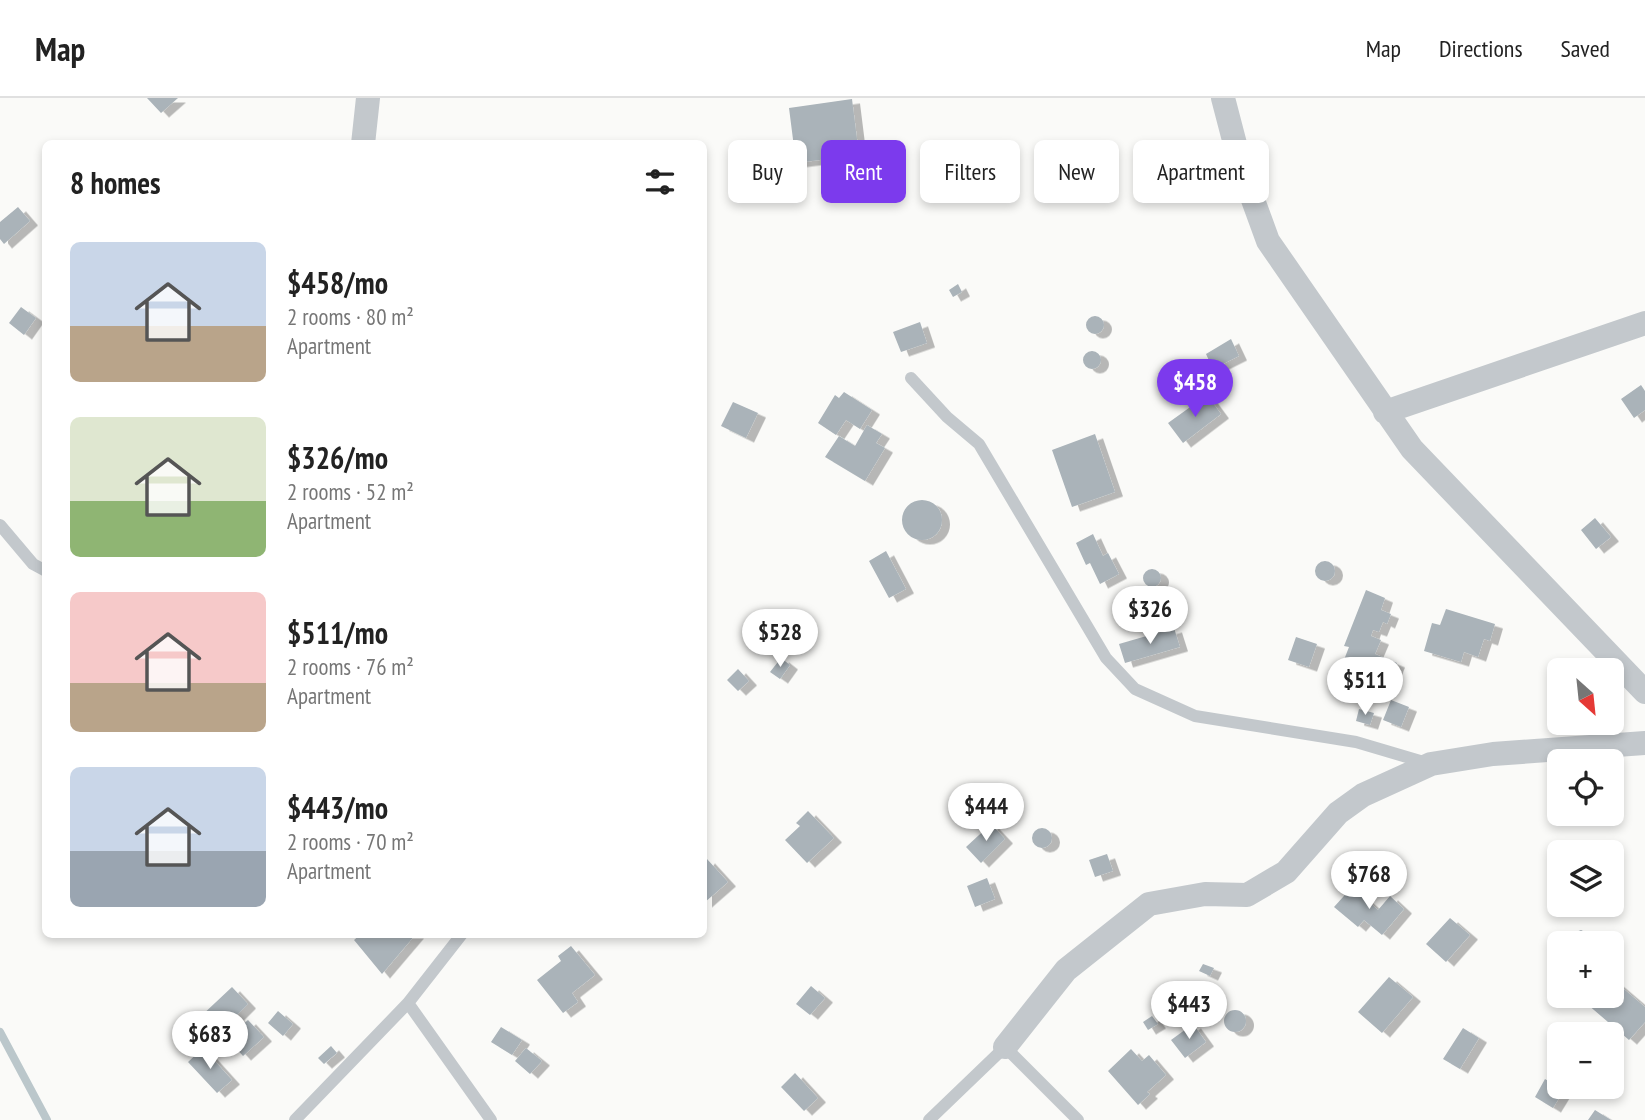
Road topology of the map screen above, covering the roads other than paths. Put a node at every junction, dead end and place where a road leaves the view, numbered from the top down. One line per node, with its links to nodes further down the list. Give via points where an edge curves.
1 (368, 98): 3 (street)
2 (1223, 98): 6 (street, via 1268,242)
3 (363, 140)
4 (1645, 323): 6 (street)
5 (911, 378): 11 (lane, via 979,444 1105,658 1135,689 1195,716 1356,742)
6 (1385, 412): 9 (street, via 1412,449)
7 (0, 525): 8 (lane)
8 (42, 569)
9 (1645, 692)
10 (1645, 743): 11 (street, via 1493,754)
11 (1431, 764): 14 (street, via 1363,794 1338,813 1286,872 1247,895 1205,894 1150,904 1066,970)
12 (460, 938): 13 (lane)
13 (408, 1003): 15 (lane); 16 (lane)
14 (1005, 1046): 17 (lane); 18 (lane)
15 (295, 1120)
16 (491, 1120)
17 (929, 1120)
18 (1078, 1120)

